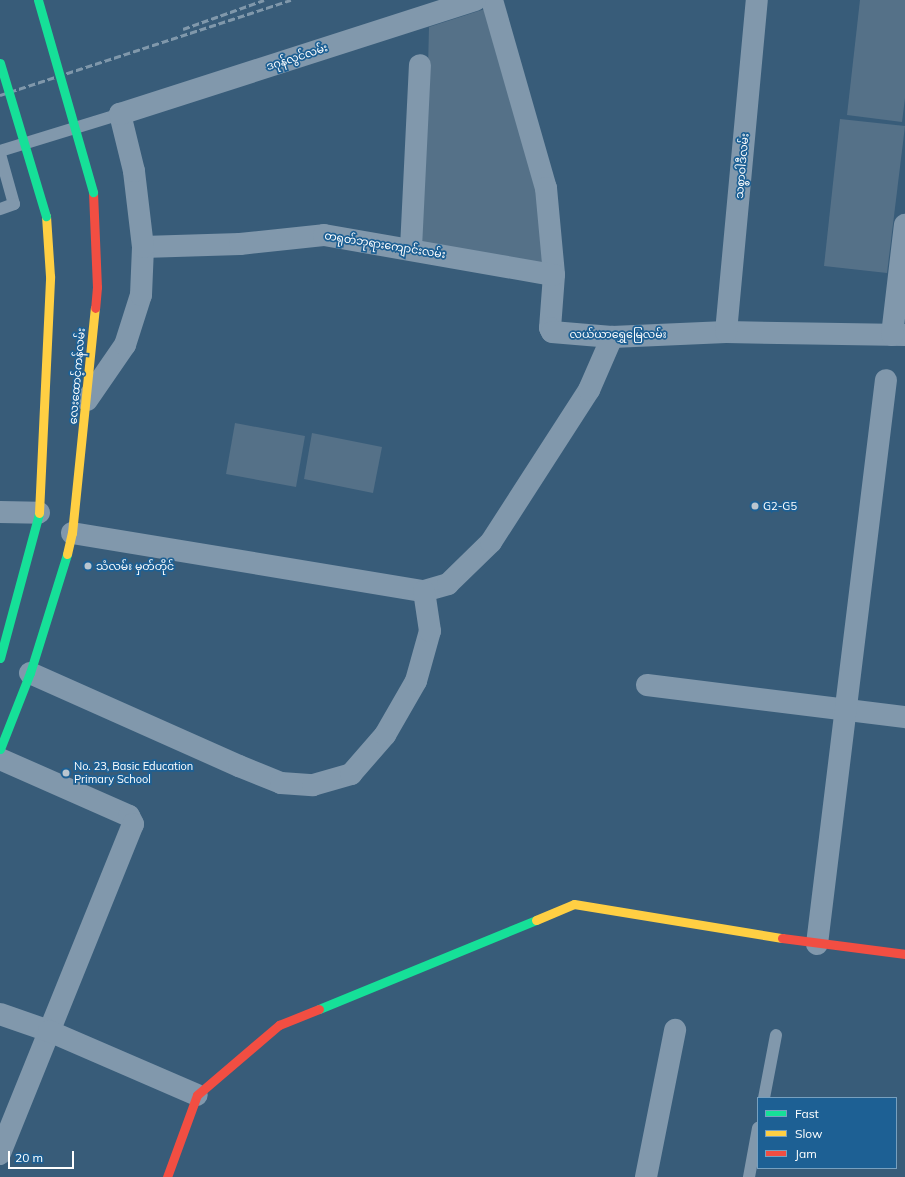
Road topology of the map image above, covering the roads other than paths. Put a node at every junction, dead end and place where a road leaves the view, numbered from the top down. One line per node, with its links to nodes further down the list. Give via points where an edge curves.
1 (38, 0): 18 (main road, လေးထောင့်ကန်လမ်း, bridge, via 92,192 97,287)
2 (475, 0): 7 (street, ဒဂုန်လွင်လမ်း)
3 (492, 0): 13 (street, လယ်ယာရွှေမြေလမ်း, via 546,188)
4 (757, 0): 14 (street, သစ္စာဝါဒီလမ်း)
5 (0, 63): 20 (main road, bridge, via 46,216 50,276)
6 (420, 65): 12 (street)
7 (120, 114): 8 (lane); 11 (street, via 134,171)
8 (0, 153): 9 (lane, via 14,204)
9 (0, 209)
10 (905, 225): 15 (street)
11 (143, 247): 12 (street, တရုတ်ဘုရားကျောင်းလမ်း, via 240,244 324,235); 18 (street, via 141,295 125,345)
12 (411, 248): 13 (street, တရုတ်ဘုရားကျောင်းလမ်း)
13 (554, 275): 16 (street, လယ်ယာရွှေမြေလမ်း, via 550,328 552,332)
14 (726, 332): 15 (street, လယ်ယာရွှေမြေလမ်း); 16 (street, လယ်ယာရွှေမြေလမ်း)
15 (899, 335)
16 (612, 337): 22 (street, via 589,390 491,542 448,584)
17 (886, 380): 26 (street)
18 (87, 400): 21 (main road, လေးထောင့်ကန်လမ်း)
19 (0, 512): 20 (street)
20 (38, 513): 23 (main road)
21 (72, 533): 22 (street); 24 (main road, လေးထောင့်ကန်လမ်း, via 65,566)
22 (424, 591): 24 (street, via 430,631 416,681 385,735 351,774 312,785 281,783)
23 (0, 658)
24 (30, 673): 28 (main road, လေးထောင့်ကန်လမ်း)
25 (647, 685): 26 (street)
26 (845, 709): 27 (street); 30 (street)
27 (905, 716)
28 (0, 749)
29 (0, 760): 34 (street, via 129,816 133,824)
30 (817, 944): 31 (main road); 36 (main road, via 574,904 279,1025)
31 (905, 954)
32 (0, 1014): 34 (street)
33 (675, 1030): 41 (street)
34 (49, 1031): 36 (street); 39 (street)
35 (776, 1035): 37 (lane)
36 (197, 1095): 40 (main road)
37 (764, 1097)
38 (757, 1133): 42 (lane)
39 (0, 1154)
40 (167, 1177)
41 (646, 1177)
42 (749, 1177)

